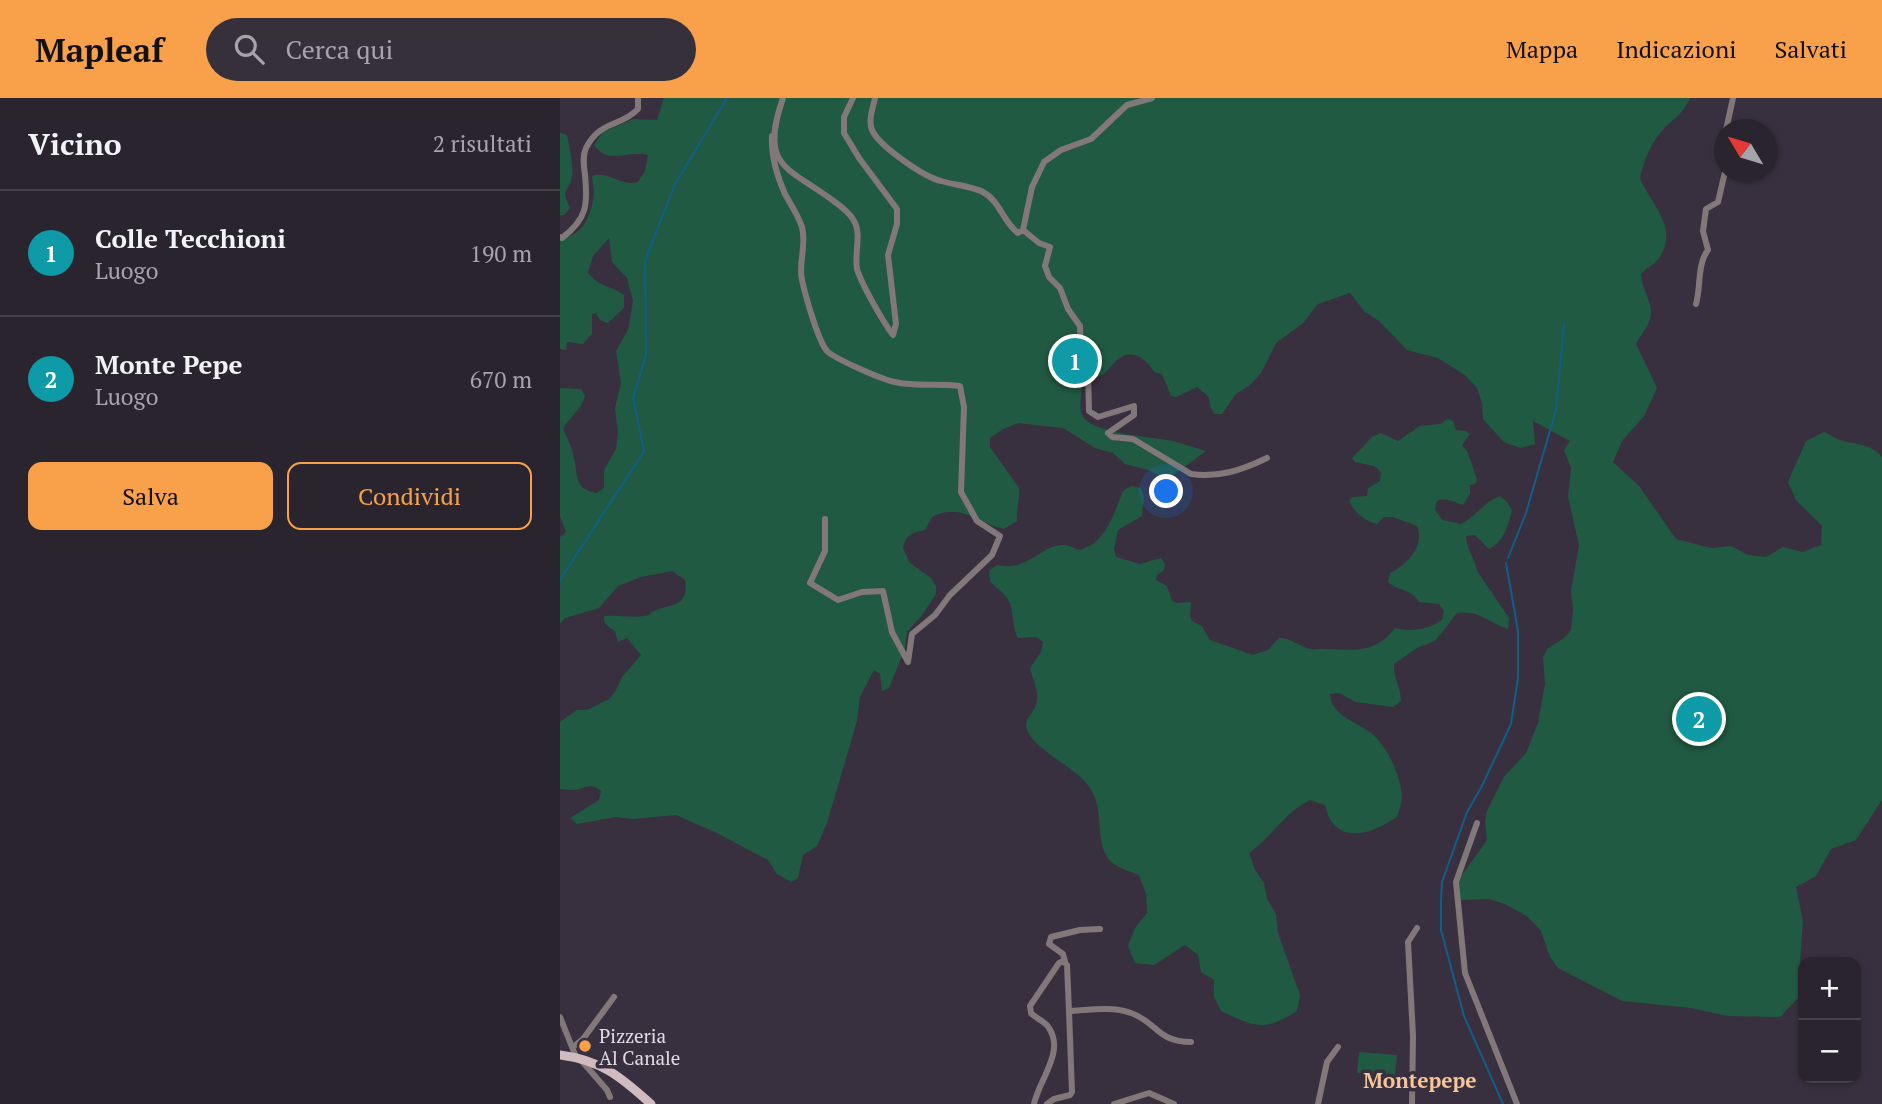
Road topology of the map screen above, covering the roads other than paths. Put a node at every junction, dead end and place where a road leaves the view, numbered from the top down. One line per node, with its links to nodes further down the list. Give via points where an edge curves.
1 (638, 98): 11 (street, via 638,109 630,117 606,125 585,149 583,217)
2 (783, 98): 8 (street)
3 (853, 98): 8 (street, via 844,117 844,133 898,215 888,255 896,324 892,335 857,269 854,221 793,175 779,159)
4 (875, 98): 10 (street, via 871,129 887,147 926,175 981,191 999,207 1011,228 1018,233)
5 (1152, 98): 10 (street, via 1127,105 1091,139 1044,162 1032,187)
6 (1733, 98): 7 (street)
7 (1728, 119)
8 (772, 136): 14 (street, via 772,152 785,193 802,226 802,279 827,350 894,382 960,386 964,407 961,492 977,521 1000,536 992,555 912,634 908,662 892,632 883,591 838,600 810,583 825,551)
9 (1723, 182): 12 (street, via 1718,202 1706,209 1703,231 1708,250 1702,258)
10 (1023, 230): 13 (street, via 1050,247 1045,267 1080,326 1089,411 1098,418 1134,406 1134,415 1108,433 1112,437 1133,439 1191,474 1217,476)
11 (560, 237)
12 (1696, 304)
13 (1267, 458)
14 (825, 519)
15 (1476, 823): 34 (street, via 1456,882 1465,973)
16 (1417, 928): 33 (street, via 1408,942)
17 (1100, 929): 18 (street, via 1049,939)
18 (1065, 962): 20 (street); 28 (street, via 1053,968 1030,1006 1053,1039 1051,1062)
19 (614, 997): 24 (street)
20 (1069, 1011): 22 (street, via 1126,1011 1163,1036); 29 (street, via 1072,1092)
21 (560, 1017): 24 (street)
22 (1191, 1042)
23 (1338, 1047): 32 (street, via 1327,1062)
24 (576, 1054): 25 (main road); 26 (street); 27 (main road, via 608,1070)
25 (560, 1055)
26 (610, 1097)
27 (650, 1103)
28 (1034, 1104)
29 (1047, 1104)
30 (1114, 1104): 31 (street, via 1149,1093)
31 (1174, 1104)
32 (1318, 1104)
33 (1412, 1104)
34 (1517, 1104)

